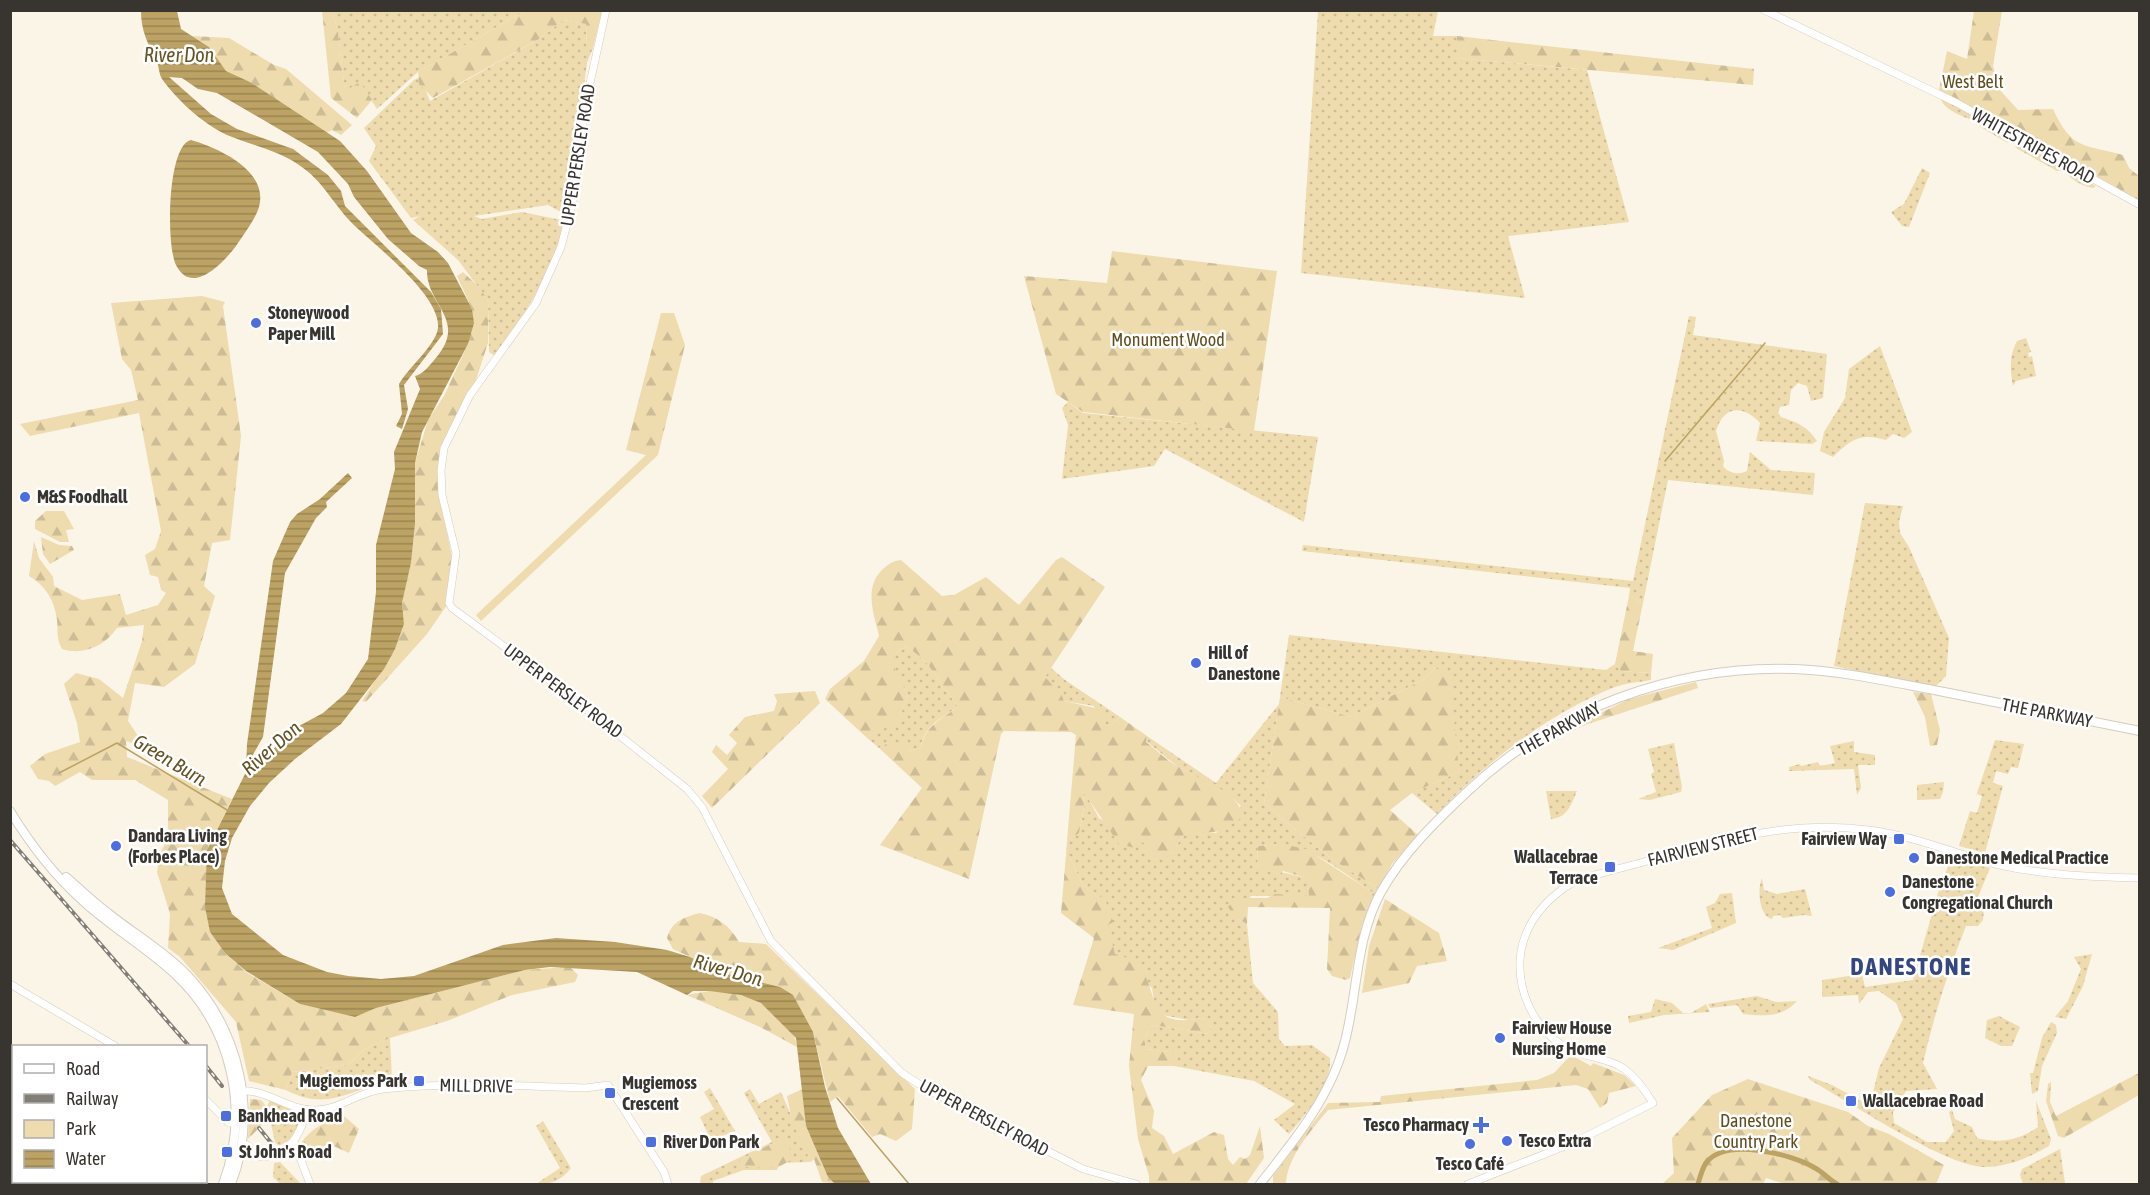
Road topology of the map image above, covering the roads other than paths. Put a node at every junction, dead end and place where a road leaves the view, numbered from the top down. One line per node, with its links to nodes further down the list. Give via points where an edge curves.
1 (606, 10): 20 (street, UPPER PERSLEY ROAD, via 585,106 574,197 561,247 536,303 465,404 444,448 442,495 456,553 449,603 687,789 702,807 771,941 902,1073 1083,1169)
2 (1764, 10): 3 (street, WHITESTRIPES ROAD, via 1957,103)
3 (2139, 205)
4 (2139, 731): 15 (main road, THE PARKWAY, via 1885,681 1791,669 1741,670 1689,678 1636,692 1572,717 1528,743 1482,778 1421,838 1390,878 1366,930 1353,1009 1328,1087)
5 (10, 811): 9 (main road, via 38,851 83,902 166,966 195,996 220,1038)
6 (2139, 878): 21 (street, FAIRVIEW STREET, via 2038,872 1895,834 1818,827 1732,838 1575,881 1552,896 1525,934 1520,967 1524,994 1544,1031 1571,1050 1622,1067 1653,1102 1574,1143)
7 (10, 984): 8 (street)
8 (112, 1045)
9 (238, 1091): 11 (street, MILL DRIVE, via 259,1092); 16 (main road, via 235,1132); 17 (main road, via 242,1142)
10 (207, 1101): 12 (street)
11 (307, 1110): 13 (street); 19 (street, MILL DRIVE, via 333,1109 382,1089 431,1085 608,1085 664,1172)
12 (229, 1123)
13 (294, 1142): 14 (street, via 268,1157 259,1156); 18 (street)
14 (247, 1145)
15 (1262, 1183)
16 (223, 1185)
17 (231, 1185)
18 (310, 1185)
19 (668, 1185)
20 (1136, 1185)
21 (1468, 1185)

